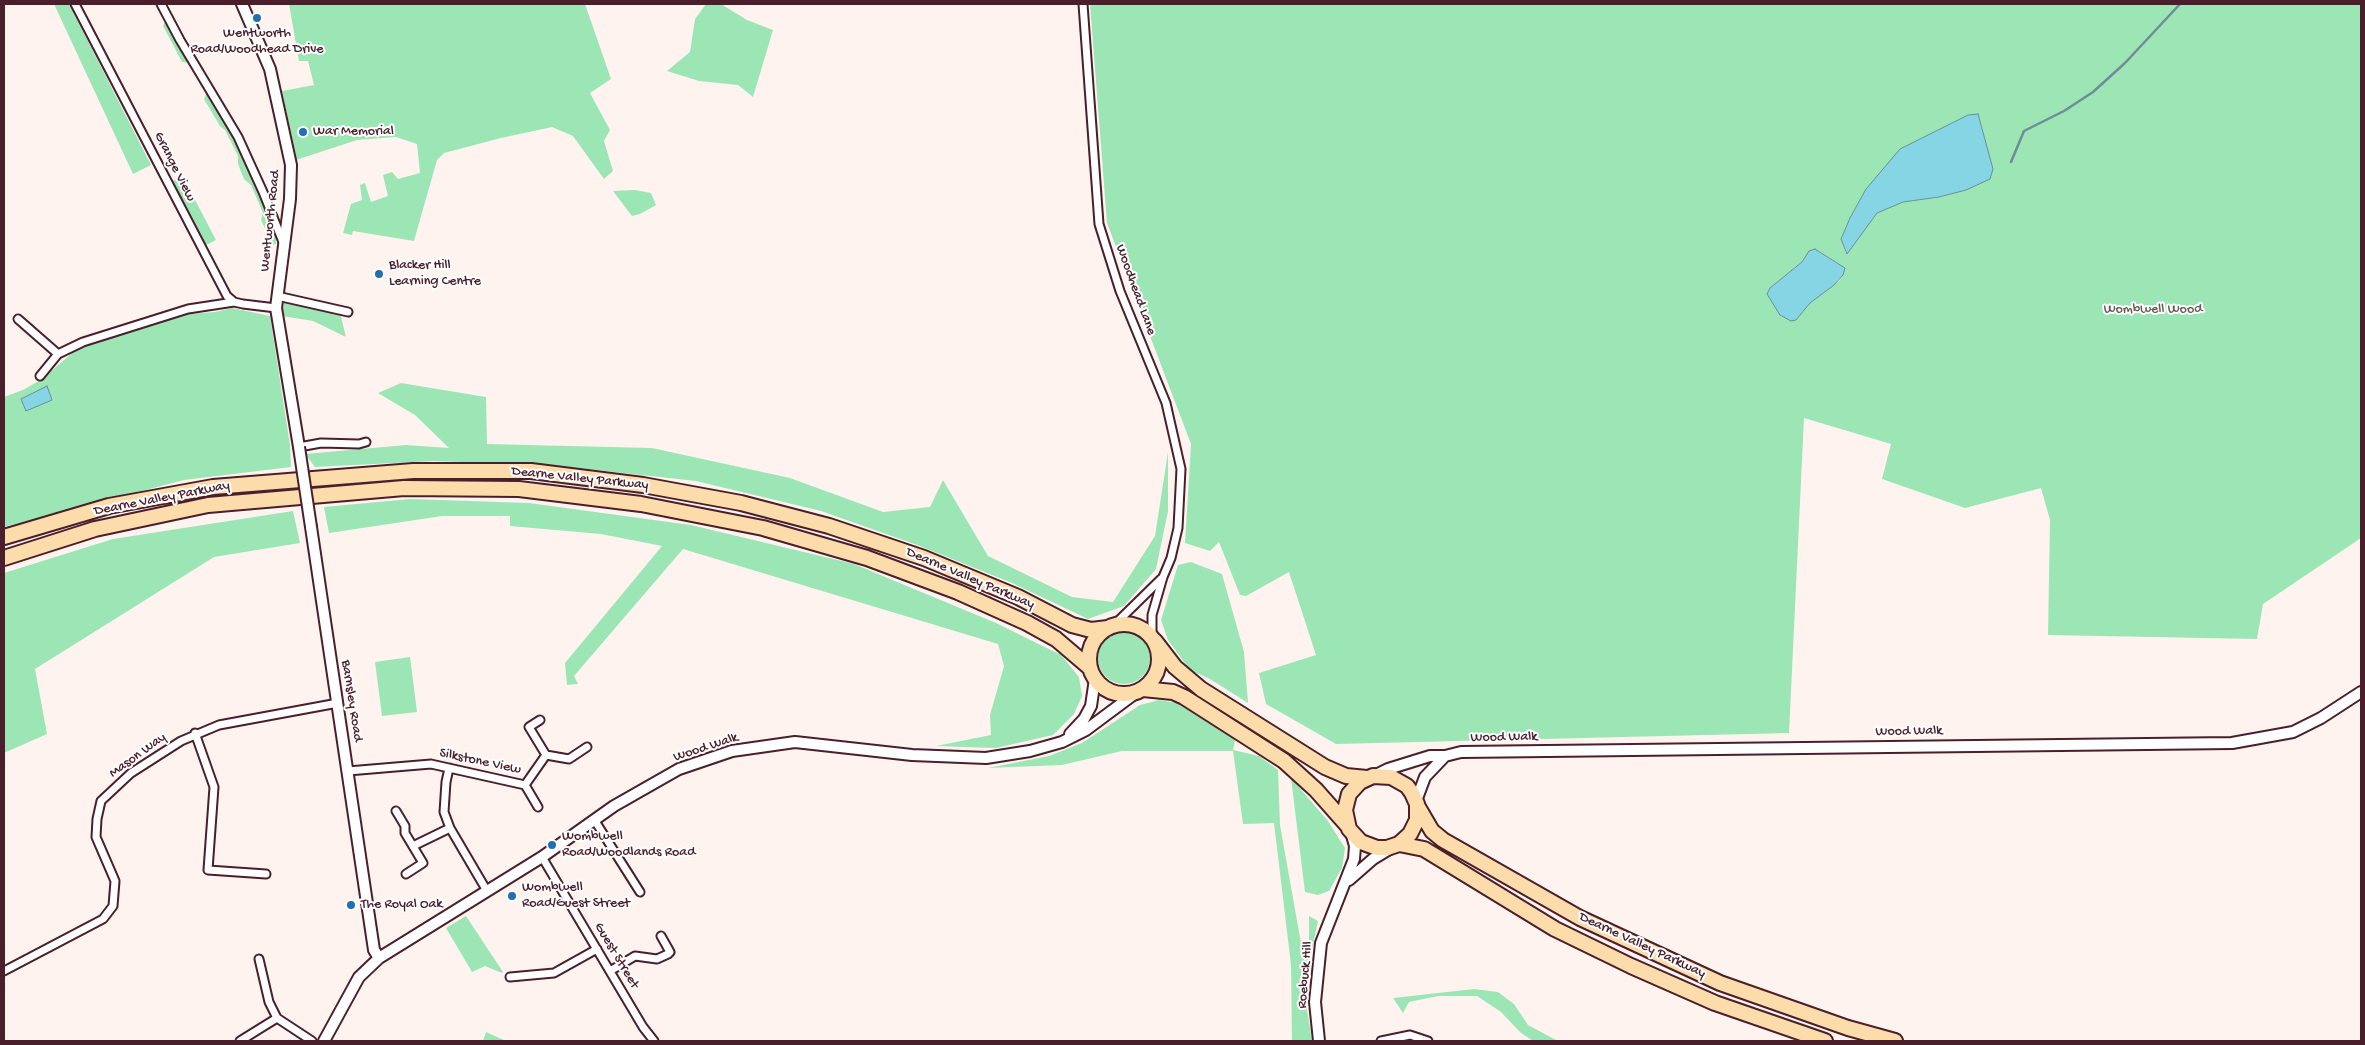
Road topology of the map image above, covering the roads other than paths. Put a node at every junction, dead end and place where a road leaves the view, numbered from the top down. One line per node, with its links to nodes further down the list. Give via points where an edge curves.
1 (75, 4): 7 (street, Grange View, via 221,286)
2 (161, 4): 5 (street, via 238,137)
3 (242, 4): 5 (main road, Wentworth Road, via 270,69 291,165 290,199)
4 (1083, 4): 17 (street, Woodhead Lane, via 1099,224 1120,291 1166,403 1181,468 1178,528)
5 (283, 242): 6 (main road, Wentworth Road)
6 (277, 296): 8 (main road, Wentworth Road); 9 (street)
7 (234, 302): 8 (street); 11 (street, via 188,309 83,342)
8 (276, 308): 14 (main road, Wentworth Road)
9 (348, 312)
10 (18, 319): 11 (street)
11 (58, 354): 12 (street)
12 (40, 376)
13 (366, 442): 14 (street)
14 (298, 447): 23 (main road, Barnsley Road, bridge)
15 (4, 537): 18 (highway, Dearne Valley Parkway, via 109,506 213,487 412,471 532,471 643,485 741,503 829,526 933,561 1018,596 1072,625 1091,630)
16 (4, 558): 20 (highway, Dearne Valley Parkway, via 95,529 208,505 404,488 519,489 641,504 763,528 867,558 958,592 1027,623 1056,639)
17 (1163, 577): 18 (street, Woodhead Lane); 19 (street, Woodhead Lane, via 1152,615)
18 (1110, 627): 19 (highway, via 1130,624); 20 (highway, via 1098,635 1092,645 1089,656)
19 (1153, 639): 21 (highway, via 1159,651 1157,673); 32 (highway, via 1175,668 1201,689 1325,767 1346,776)
20 (1093, 674): 21 (highway, via 1102,686 1118,694); 26 (main road, via 1091,706 1084,719)
21 (1140, 691): 26 (main road, Wood Walk, via 1086,730); 38 (highway, via 1168,691 1184,697 1284,761 1316,790)
22 (2361, 692): 29 (main road, Wood Walk, via 2293,732 2232,743 1471,752)
23 (338, 703): 25 (street, Mason Way, via 219,725); 31 (main road, Barnsley Road)
24 (540, 720): 28 (street, via 529,727)
25 (194, 734): 43 (street, via 214,787 208,870); 52 (street, Mason Way, via 130,773 101,801 96,837 115,881 114,906 103,919)
26 (1062, 742): 37 (main road, Wood Walk, via 986,758 912,755 795,742 732,752 679,769 614,806)
27 (587, 747): 28 (street, via 568,758)
28 (546, 755): 33 (street, Silkstone View)
29 (1445, 756): 32 (main road, Wood Walk, via 1430,756 1388,768); 34 (main road, via 1425,777)
30 (450, 768): 31 (street, Silkstone View, via 431,764); 33 (street, Silkstone View); 39 (street, via 444,812)
31 (348, 771): 50 (main road, Barnsley Road, via 374,950)
32 (1370, 777): 34 (highway, via 1400,780); 38 (highway, via 1354,788 1346,802)
33 (525, 785): 35 (street)
34 (1417, 803): 40 (highway, via 1414,827); 64 (highway, Dearne Valley Parkway, via 1424,820 1443,840 1580,918 1720,983)
35 (538, 807)
36 (396, 811): 41 (street)
37 (595, 821): 42 (main road, Wood Walk); 47 (street)
38 (1348, 827): 40 (highway, via 1354,836 1369,846 1386,848); 45 (main road, Roebuck Hill, via 1356,852)
39 (450, 828): 41 (street); 46 (street)
40 (1397, 845): 45 (main road, Roebuck Hill, via 1365,865); 63 (highway, Dearne Valley Parkway, via 1418,847 1431,853 1555,929 1631,966 1715,1003)
41 (413, 846): 44 (street, via 423,863)
42 (542, 857): 46 (main road, Wood Walk); 49 (street, Guest Street)
43 (266, 874)
44 (406, 874)
45 (1345, 884): 60 (main road, Roebuck Hill, via 1321,942 1315,1002)
46 (487, 891): 50 (main road, Wood Walk)
47 (640, 892)
48 (660, 936): 53 (street, via 670,952 668,954 657,960 634,956)
49 (597, 949): 53 (street, Guest Street); 54 (street, via 554,973)
50 (379, 958): 58 (main road, Wood Walk, via 359,977)
51 (259, 959): 55 (street, via 269,1002)
52 (4, 971)
53 (610, 971): 59 (street, Guest Street)
54 (510, 977)
55 (277, 1018): 56 (street); 57 (street)
56 (240, 1041)
57 (312, 1041)
58 (324, 1041)
59 (654, 1041)
60 (1319, 1041)
61 (1381, 1041): 62 (street, via 1410,1035)
62 (1428, 1041)
63 (1825, 1041)
64 (1895, 1041)

